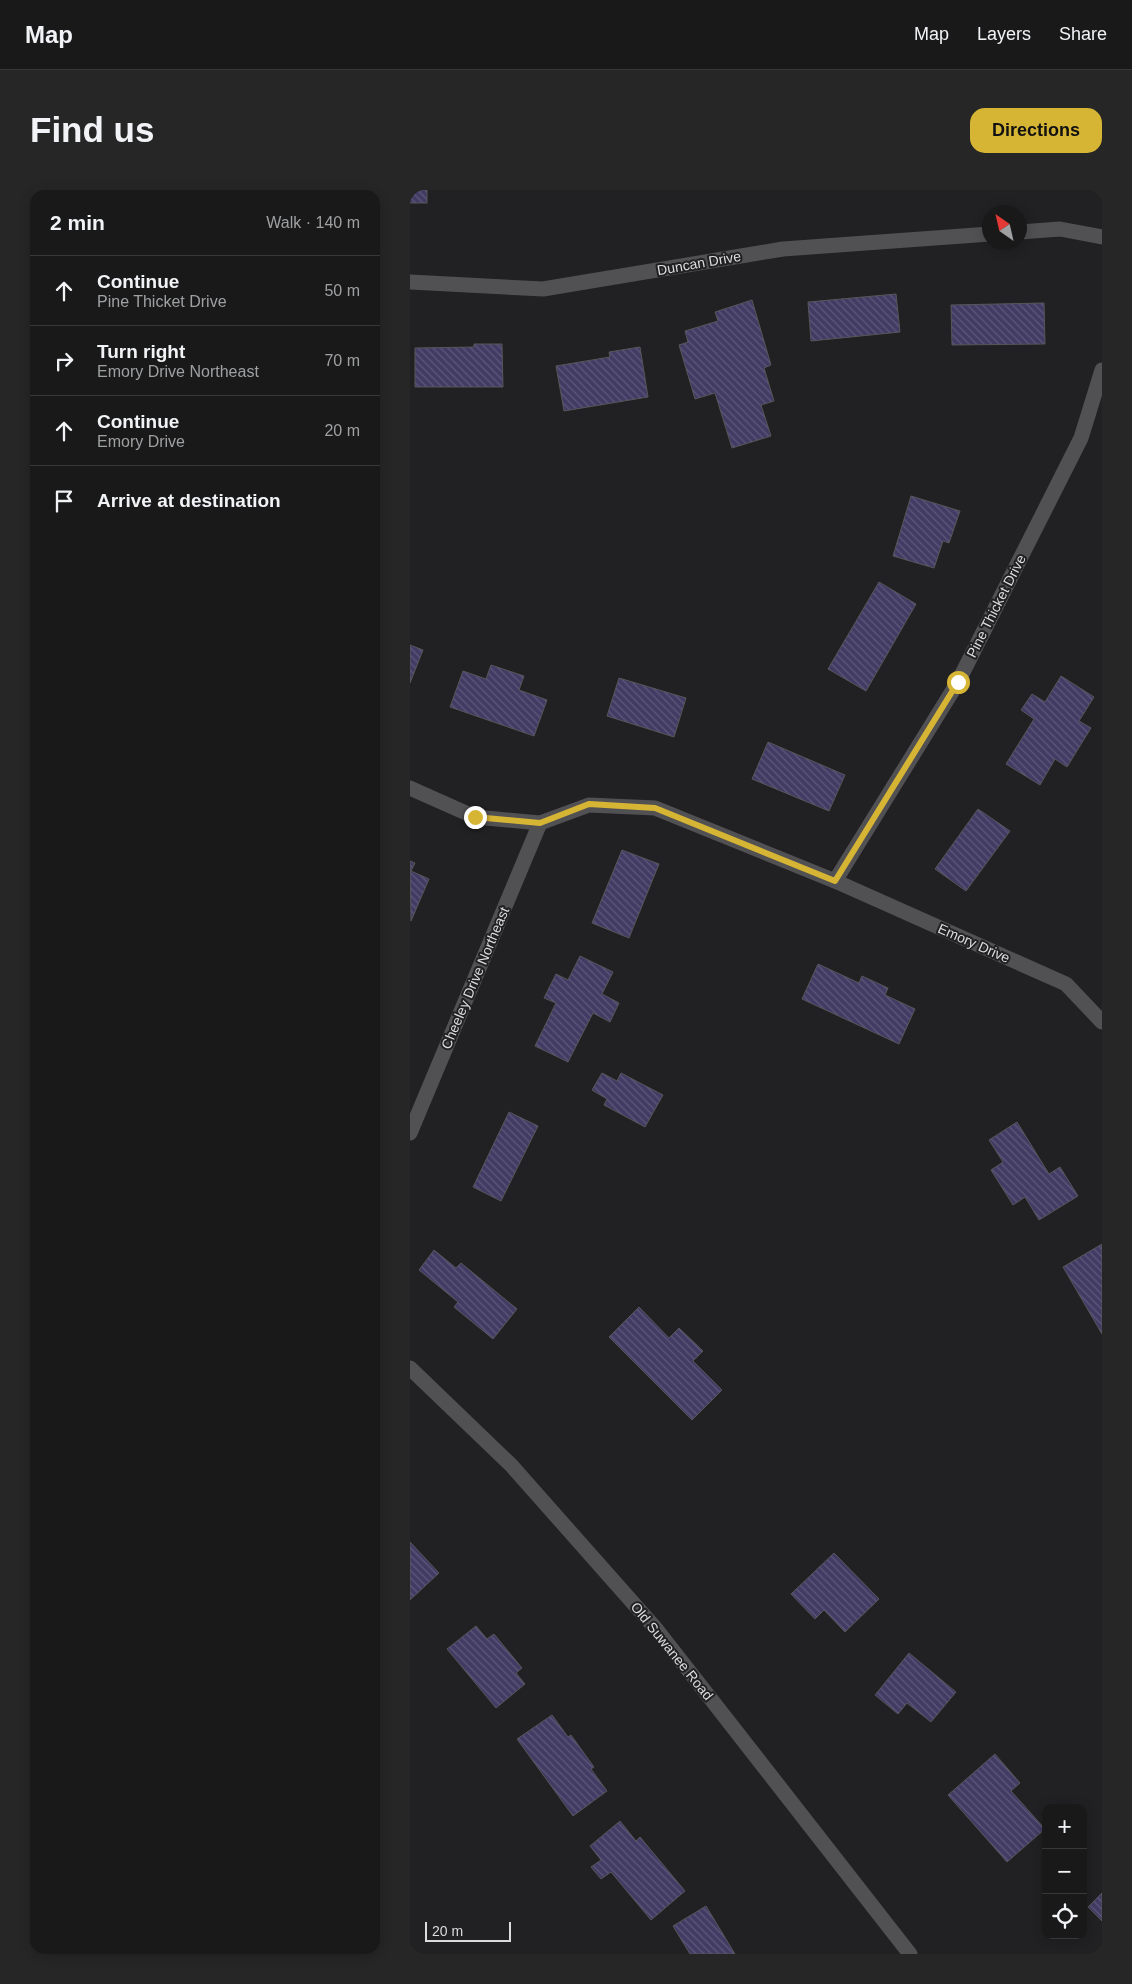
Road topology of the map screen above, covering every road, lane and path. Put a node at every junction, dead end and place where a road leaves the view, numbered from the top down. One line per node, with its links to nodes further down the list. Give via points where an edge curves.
1 (1027, 231): 3 (street, via 1060,229)
2 (982, 235): 4 (street, Duncan Drive, via 783,248 544,289)
3 (1102, 237)
4 (410, 282)
5 (1102, 370): 8 (street, Pine Thicket Drive, via 1081,438 958,682)
6 (410, 788): 7 (street, via 475,817)
7 (540, 823): 8 (street, Emory Drive, via 589,804 655,808); 10 (street, Cheeley Drive Northeast)
8 (835, 881): 9 (street, Emory Drive, via 1066,984)
9 (1102, 1022)
10 (410, 1133)
11 (410, 1368): 12 (street, Old Suwanee Road, via 511,1465 657,1630)
12 (910, 1954)

